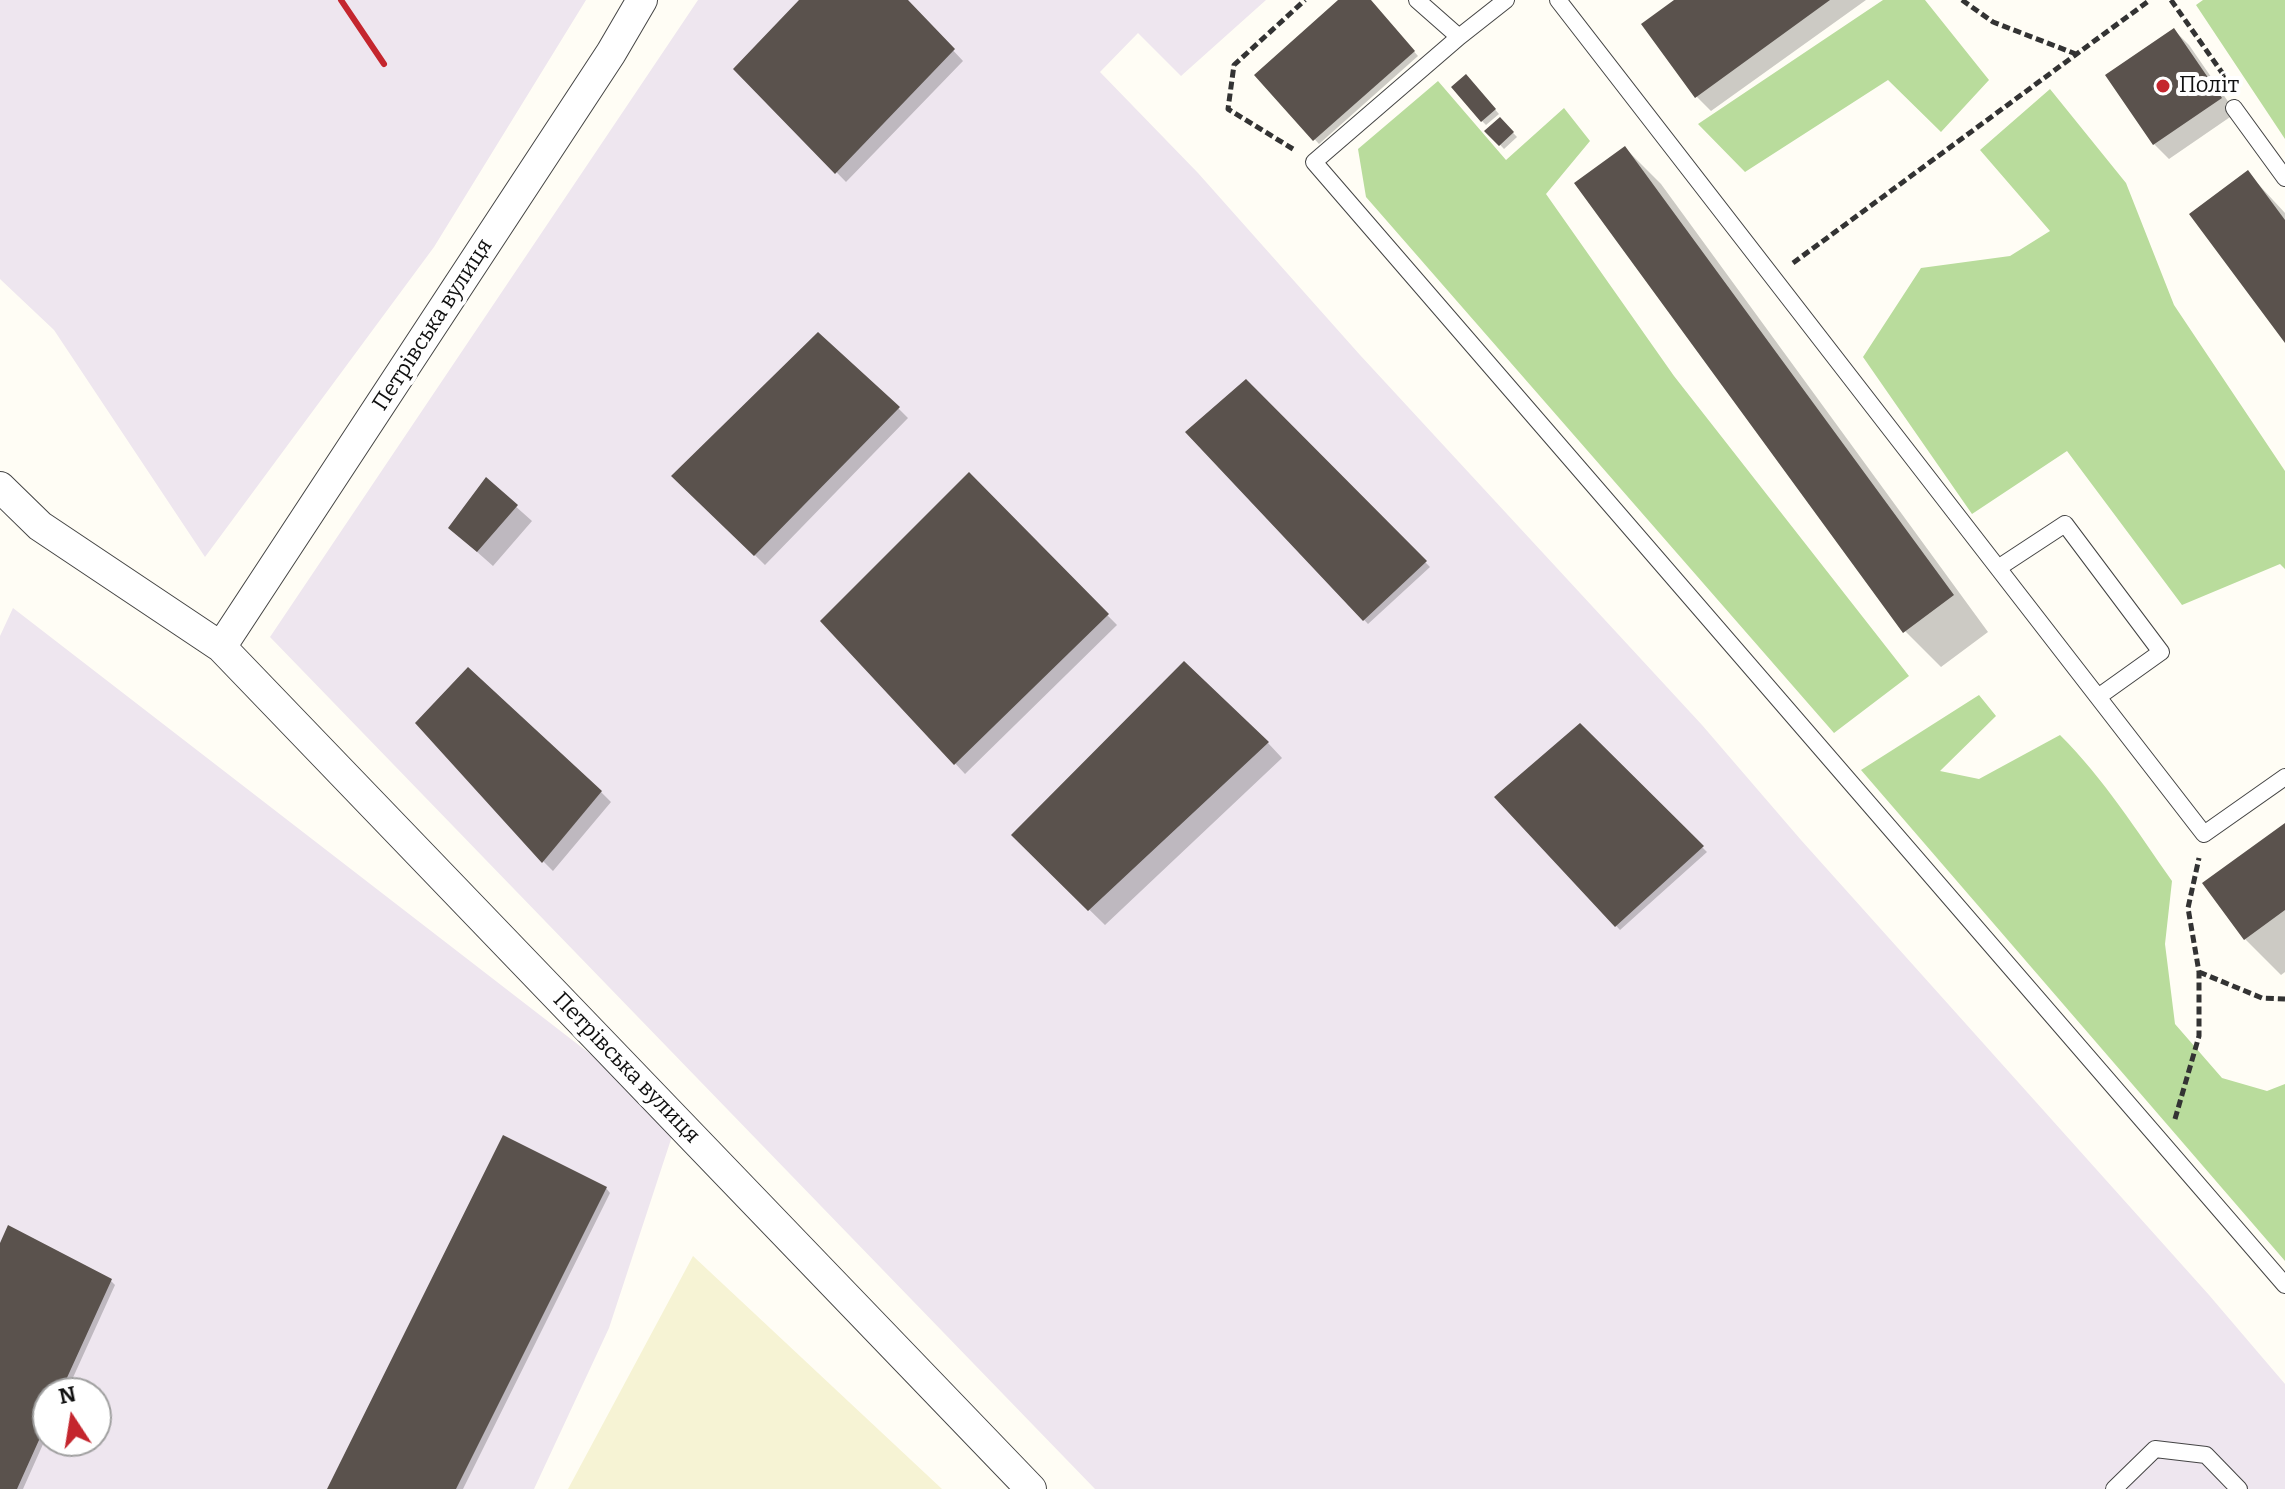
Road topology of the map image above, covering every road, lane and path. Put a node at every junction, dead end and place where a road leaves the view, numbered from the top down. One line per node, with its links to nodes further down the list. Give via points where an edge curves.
1 (642, 0): 17 (street, Петрівська вулиця)
2 (1305, 0): 12 (path, via 1234,65 1228,109)
3 (1417, 0): 9 (lane)
4 (1506, 0): 9 (lane)
5 (1558, 0): 14 (lane)
6 (1962, 0): 10 (path, via 1993,22)
7 (2150, 0): 10 (path)
8 (2171, 0): 11 (path, via 2235,91)
9 (1459, 37): 12 (lane)
10 (2076, 54): 14 (path)
11 (2234, 108): 13 (lane)
12 (1314, 162): 23 (lane)
13 (2285, 178)
14 (1773, 278): 16 (lane)
15 (0, 487): 17 (street, Петрівська вулиця, via 40,526)
16 (1998, 568): 18 (lane); 18 (lane, via 2065,524 2161,652)
17 (221, 647): 25 (street, Петрівська вулиця)
18 (2098, 697): 20 (lane)
19 (2285, 777): 20 (lane)
20 (2204, 834): 21 (path, via 2188,908)
21 (2199, 972): 22 (path, via 2262,998); 23 (path, via 2199,1036)
22 (2285, 999)
23 (2166, 1147): 24 (lane)
24 (2285, 1285)
25 (1031, 1489)
26 (2114, 1489): 27 (lane, via 2155,1449 2206,1455)
27 (2239, 1489)

